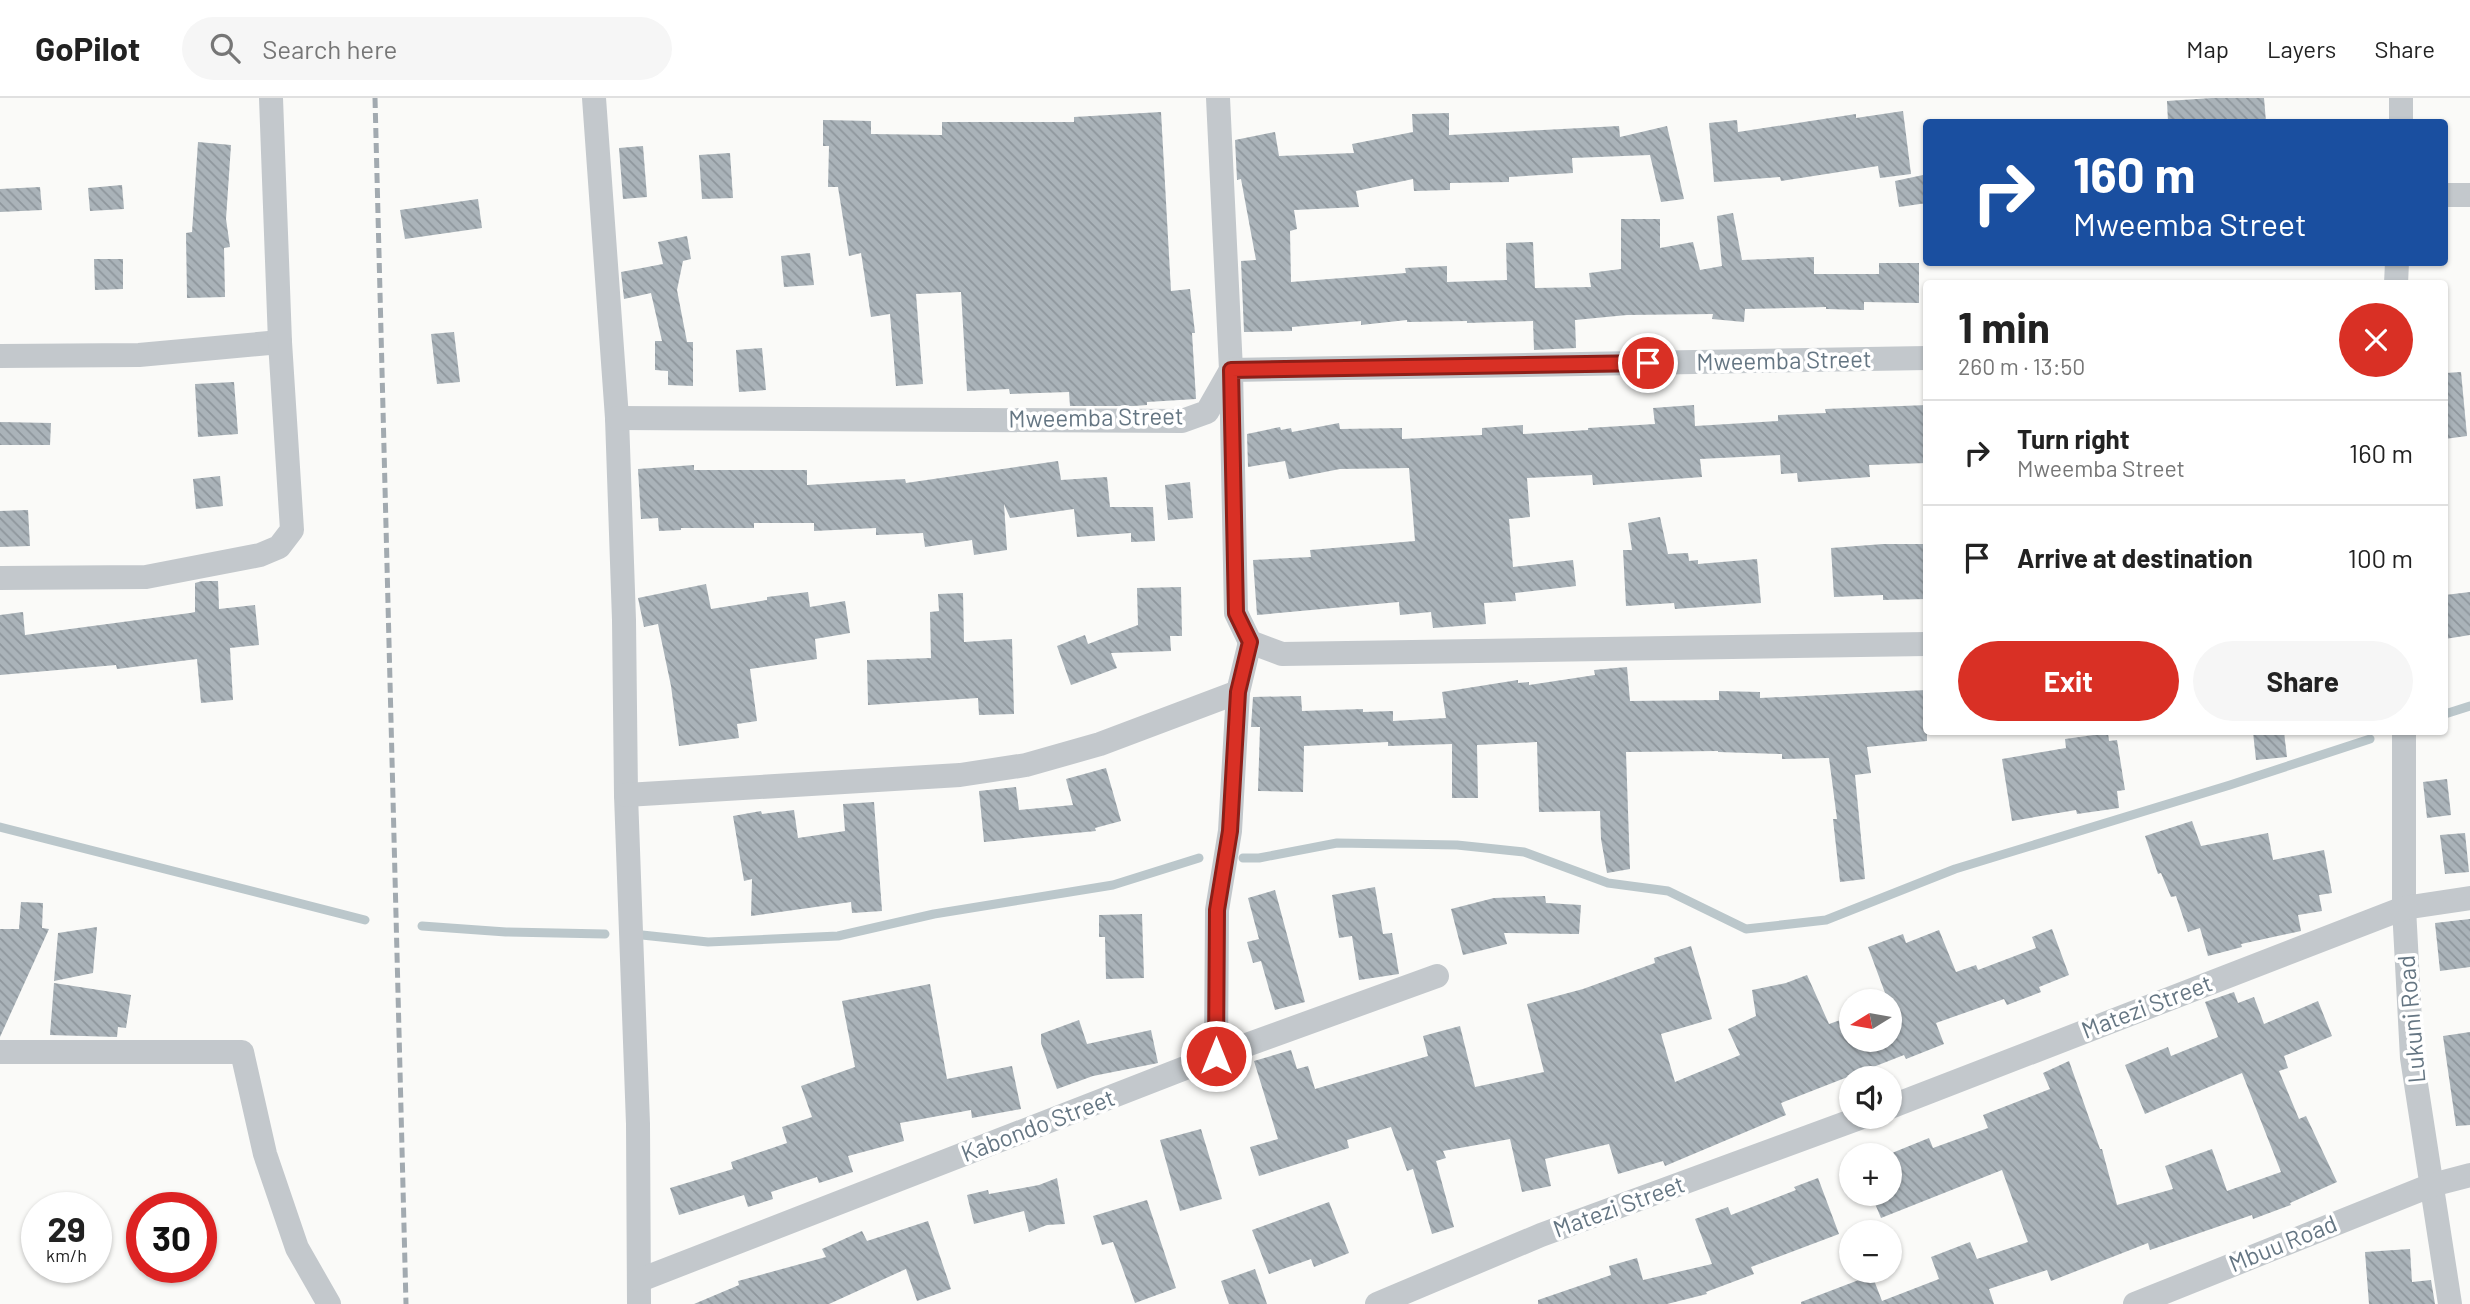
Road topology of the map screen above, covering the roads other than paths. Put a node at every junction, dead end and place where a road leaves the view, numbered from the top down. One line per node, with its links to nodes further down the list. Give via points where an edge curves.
1 (271, 98): 8 (street)
2 (593, 98): 12 (street)
3 (1218, 98): 11 (street)
4 (2400, 98): 5 (street)
5 (2401, 119)
6 (2448, 195): 7 (street)
7 (2470, 195)
8 (280, 342): 9 (street, via 139,355); 13 (street, via 292,530 279,547 260,555 146,577)
9 (0, 356)
10 (1923, 358): 11 (street, Mweemba Street)
11 (1231, 370): 12 (street, Mweemba Street, via 1207,412 1182,421); 14 (street, via 1236,613)
12 (617, 418): 18 (street)
13 (0, 578)
14 (1250, 642): 15 (street, via 1282,654); 16 (street)
15 (1923, 644)
16 (1238, 692): 18 (street, via 1100,744 1026,765 960,775); 23 (street, via 1230,831 1217,910)
17 (2404, 735): 20 (street, Lukuni Road)
18 (626, 795): 28 (street)
19 (2470, 898): 20 (street, Matezi Street)
20 (2404, 908): 24 (street, Matezi Street); 27 (street, Lukuni Road, via 2412,1058)
21 (1437, 976): 23 (street, Kabondo Street)
22 (0, 1052): 29 (street, via 242,1052 265,1154 297,1248)
23 (1216, 1056): 28 (street, Kabondo Street)
24 (1902, 1102)
25 (1839, 1126): 30 (street, Matezi Street, via 1541,1235)
26 (2470, 1175): 27 (street, Mbuu Road)
27 (2432, 1185): 31 (street, Mbuu Road); 32 (street, Lukuni Road)
28 (640, 1292)
29 (329, 1304)
30 (1377, 1304)
31 (2135, 1304)
32 (2450, 1304)

